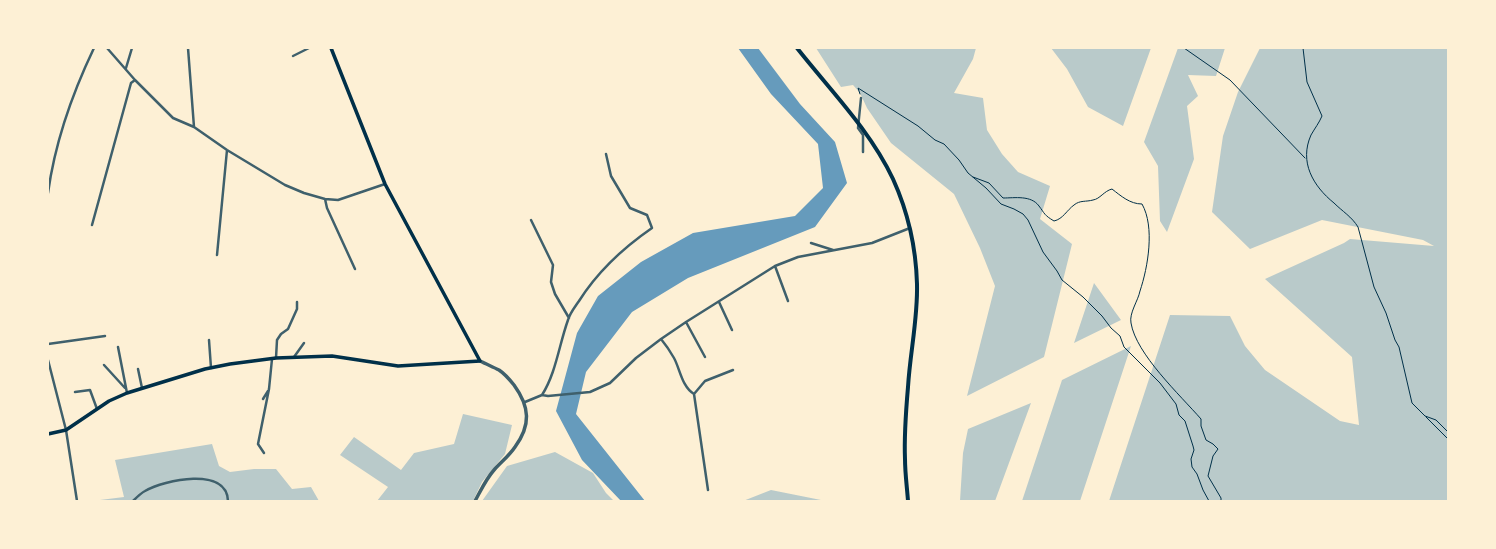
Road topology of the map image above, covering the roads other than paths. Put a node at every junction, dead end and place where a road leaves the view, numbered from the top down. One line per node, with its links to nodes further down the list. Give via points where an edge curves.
1 (94, 48): 17 (street, via 72,98)
2 (107, 48): 9 (street)
3 (132, 48): 9 (street)
4 (188, 48): 13 (street)
5 (309, 48): 8 (street)
6 (331, 48): 18 (main road)
7 (797, 48): 12 (main road)
8 (293, 56)
9 (126, 68): 10 (street)
10 (135, 80): 13 (street, via 173,118); 22 (street, via 131,83)
11 (861, 98): 12 (street)
12 (859, 124): 15 (street, via 858,128 863,135); 23 (main road, via 892,178 901,197)
13 (194, 127): 14 (street)
14 (227, 150): 20 (street, via 285,185 304,194); 26 (street)
15 (863, 152)
16 (606, 154): 32 (street, via 611,176 630,208 647,215 652,228 612,260 588,286)
17 (50, 170): 19 (street)
18 (385, 184): 20 (street, via 338,200); 46 (main road)
19 (48, 193)
20 (325, 199): 28 (street)
21 (531, 220): 32 (street, via 553,266 551,282 555,294)
22 (92, 225)
23 (910, 228): 25 (street, via 872,243); 69 (main road, via 917,285 908,386 905,459)
24 (811, 243): 25 (street)
25 (833, 250): 27 (street, via 798,257)
26 (217, 255)
27 (775, 266): 29 (street); 31 (street)
28 (355, 269)
29 (788, 301)
30 (297, 302): 44 (street, via 297,309 288,329 277,340)
31 (719, 302): 33 (street); 34 (street)
32 (569, 318): 57 (street, via 555,365)
33 (686, 322): 36 (street); 42 (street)
34 (732, 330)
35 (105, 336): 39 (street)
36 (662, 339): 56 (street, via 675,359 685,385); 57 (street, via 636,358 610,383 590,392)
37 (209, 340): 48 (street)
38 (304, 343): 41 (street)
39 (48, 344)
40 (118, 347): 51 (street)
41 (294, 357): 44 (main road); 46 (main road, via 332,356 398,366)
42 (705, 357)
43 (272, 358): 44 (main road); 48 (main road); 53 (street)
44 (276, 358)
45 (48, 360): 61 (street)
46 (480, 360): 59 (street, via 510,379)
47 (104, 365): 51 (street)
48 (211, 368): 52 (main road)
49 (138, 369): 52 (street)
50 (733, 370): 56 (street, via 705,381)
51 (125, 388): 55 (street)
52 (142, 388): 55 (main road)
53 (269, 389): 58 (street); 63 (street, via 258,444)
54 (75, 392): 60 (street, via 90,390)
55 (127, 393): 60 (main road)
56 (694, 394): 64 (street)
57 (542, 395): 59 (street)
58 (263, 399)
59 (524, 402): 68 (street, via 527,422 523,435 515,448 485,481)
60 (97, 409): 61 (main road)
61 (66, 430): 62 (main road); 65 (street)
62 (48, 434)
63 (264, 453)
64 (708, 490)
65 (77, 501)
66 (133, 501): 67 (street, via 144,491 161,485 205,479 225,488)
67 (228, 501)
68 (475, 501)
69 (908, 501)

